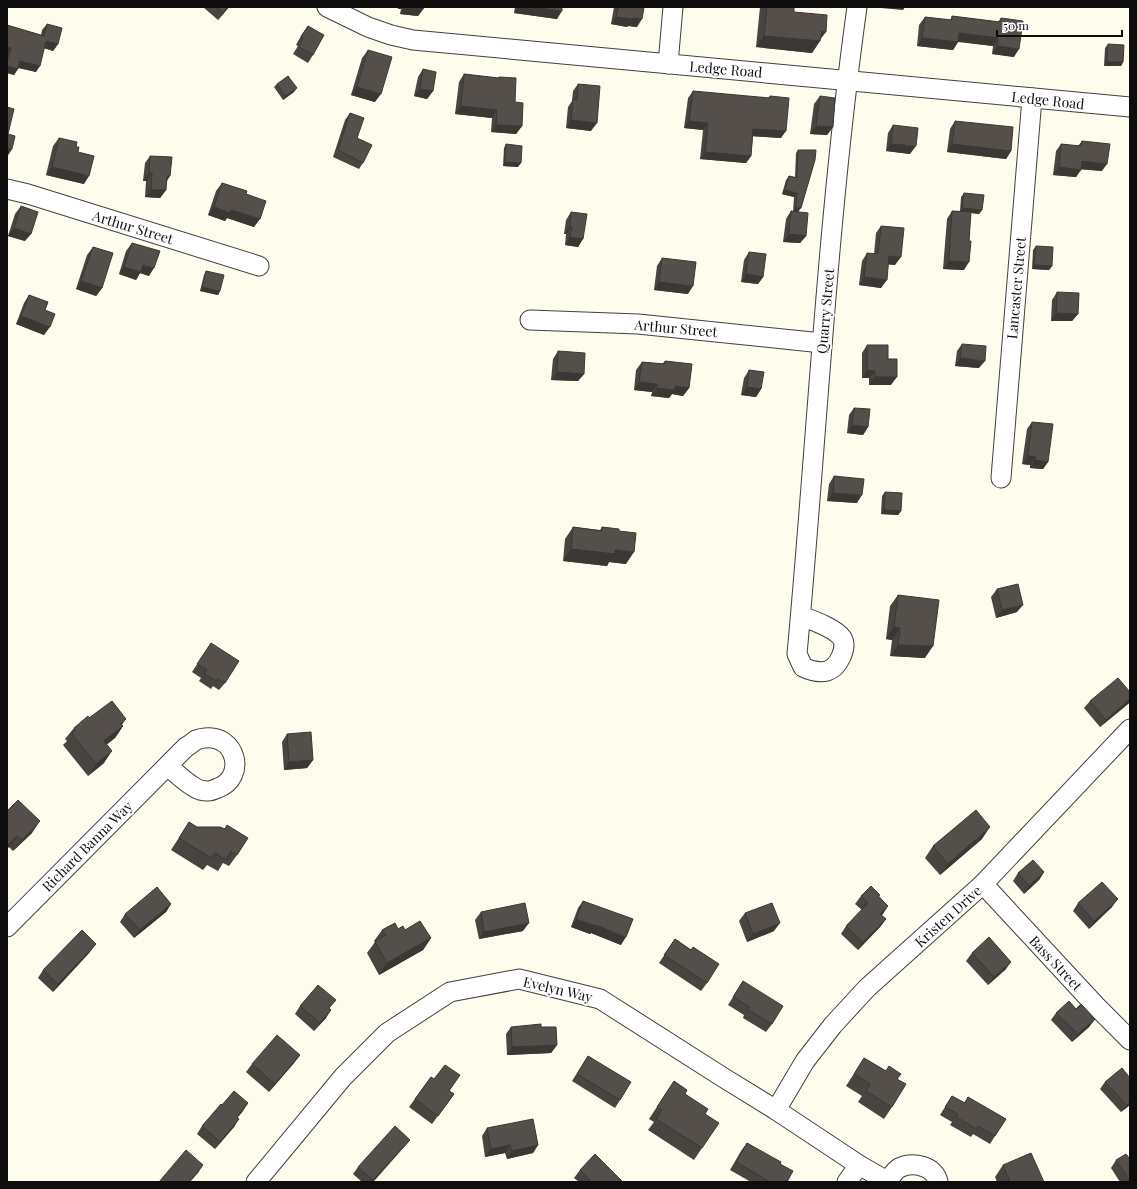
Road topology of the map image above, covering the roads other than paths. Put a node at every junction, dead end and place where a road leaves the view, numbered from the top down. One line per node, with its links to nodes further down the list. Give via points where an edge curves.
1 (327, 7): 4 (street, Ledge Road, via 368,27 413,40)
2 (673, 7): 4 (street)
3 (857, 7): 5 (street, Quarry Street)
4 (668, 64): 5 (street, Ledge Road)
5 (847, 80): 6 (street, Ledge Road); 11 (street, Quarry Street)
6 (1032, 98): 7 (street, Ledge Road); 12 (street, Lancaster Street)
7 (1130, 107)
8 (7, 189): 9 (street, Arthur Street)
9 (259, 266)
10 (530, 320): 11 (street, Arthur Street, via 638,324)
11 (822, 343): 13 (street, Quarry Street)
12 (1001, 478)
13 (801, 616)
14 (1130, 730): 16 (street, Kristen Drive)
15 (168, 766): 17 (street, Richard Banna Way)
16 (983, 884): 18 (street, Bass Street); 19 (street, Kristen Drive, via 867,988 805,1061)
17 (7, 927)
18 (1130, 1040)
19 (776, 1110): 20 (street, Evelyn Way); 21 (street, Evelyn Way, via 600,999 519,979 450,992 387,1033 343,1077)
20 (859, 1165): 22 (street); 23 (street, Evelyn Way)
21 (256, 1182)
22 (847, 1182)
23 (887, 1182): 24 (street, Evelyn Way, via 898,1168 911,1164 925,1166)
24 (938, 1182)

